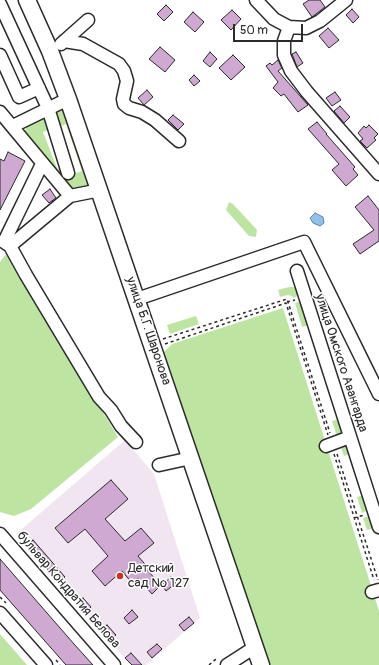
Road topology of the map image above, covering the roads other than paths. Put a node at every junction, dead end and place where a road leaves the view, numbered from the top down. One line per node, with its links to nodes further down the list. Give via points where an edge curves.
1 (27, 0): 8 (main road, улица Б.Г. Шаронова)
2 (256, 0): 6 (street, via 274,19)
3 (346, 0): 6 (street, via 320,21 306,28)
4 (0, 4): 10 (street)
5 (88, 20): 7 (street)
6 (289, 27): 18 (street, via 284,41 284,55 291,71)
7 (64, 42): 8 (street); 15 (street, via 83,44 119,64 127,81 124,104 155,120)
8 (50, 51): 11 (main road, улица Б.Г. Шаронова)
9 (0, 54): 10 (street, via 20,97)
10 (39, 88): 12 (street)
11 (68, 99): 12 (street); 19 (main road, улица Б.Г. Шаронова)
12 (48, 108): 14 (street); 17 (street)
13 (0, 112): 14 (street)
14 (13, 126): 16 (street)
15 (179, 141)
16 (42, 164): 20 (street); 21 (street, via 4,242)
17 (68, 173)
18 (379, 174)
19 (100, 190): 20 (street); 23 (main road, улица Б.Г. Шаронова)
20 (70, 196): 21 (street)
21 (10, 246): 26 (street, via 100,397)
22 (298, 274): 25 (street, улица Омского Авангарда)
23 (136, 299): 24 (street, via 304,242); 28 (main road, улица Б.Г. Шаронова)
24 (379, 394)
25 (350, 437): 27 (street); 30 (street, улица Омского Авангарда)
26 (136, 442)
27 (330, 444)
28 (191, 458): 29 (street); 33 (main road, улица Б.Г. Шаронова)
29 (159, 465)
30 (379, 527)
31 (0, 535): 35 (street, бульвар Кондратия Белова)
32 (0, 613): 34 (street)
33 (255, 647): 36 (street); 37 (main road, улица Б.Г. Шаронова)
34 (46, 665)
35 (114, 665)
36 (227, 665)
37 (261, 665)

